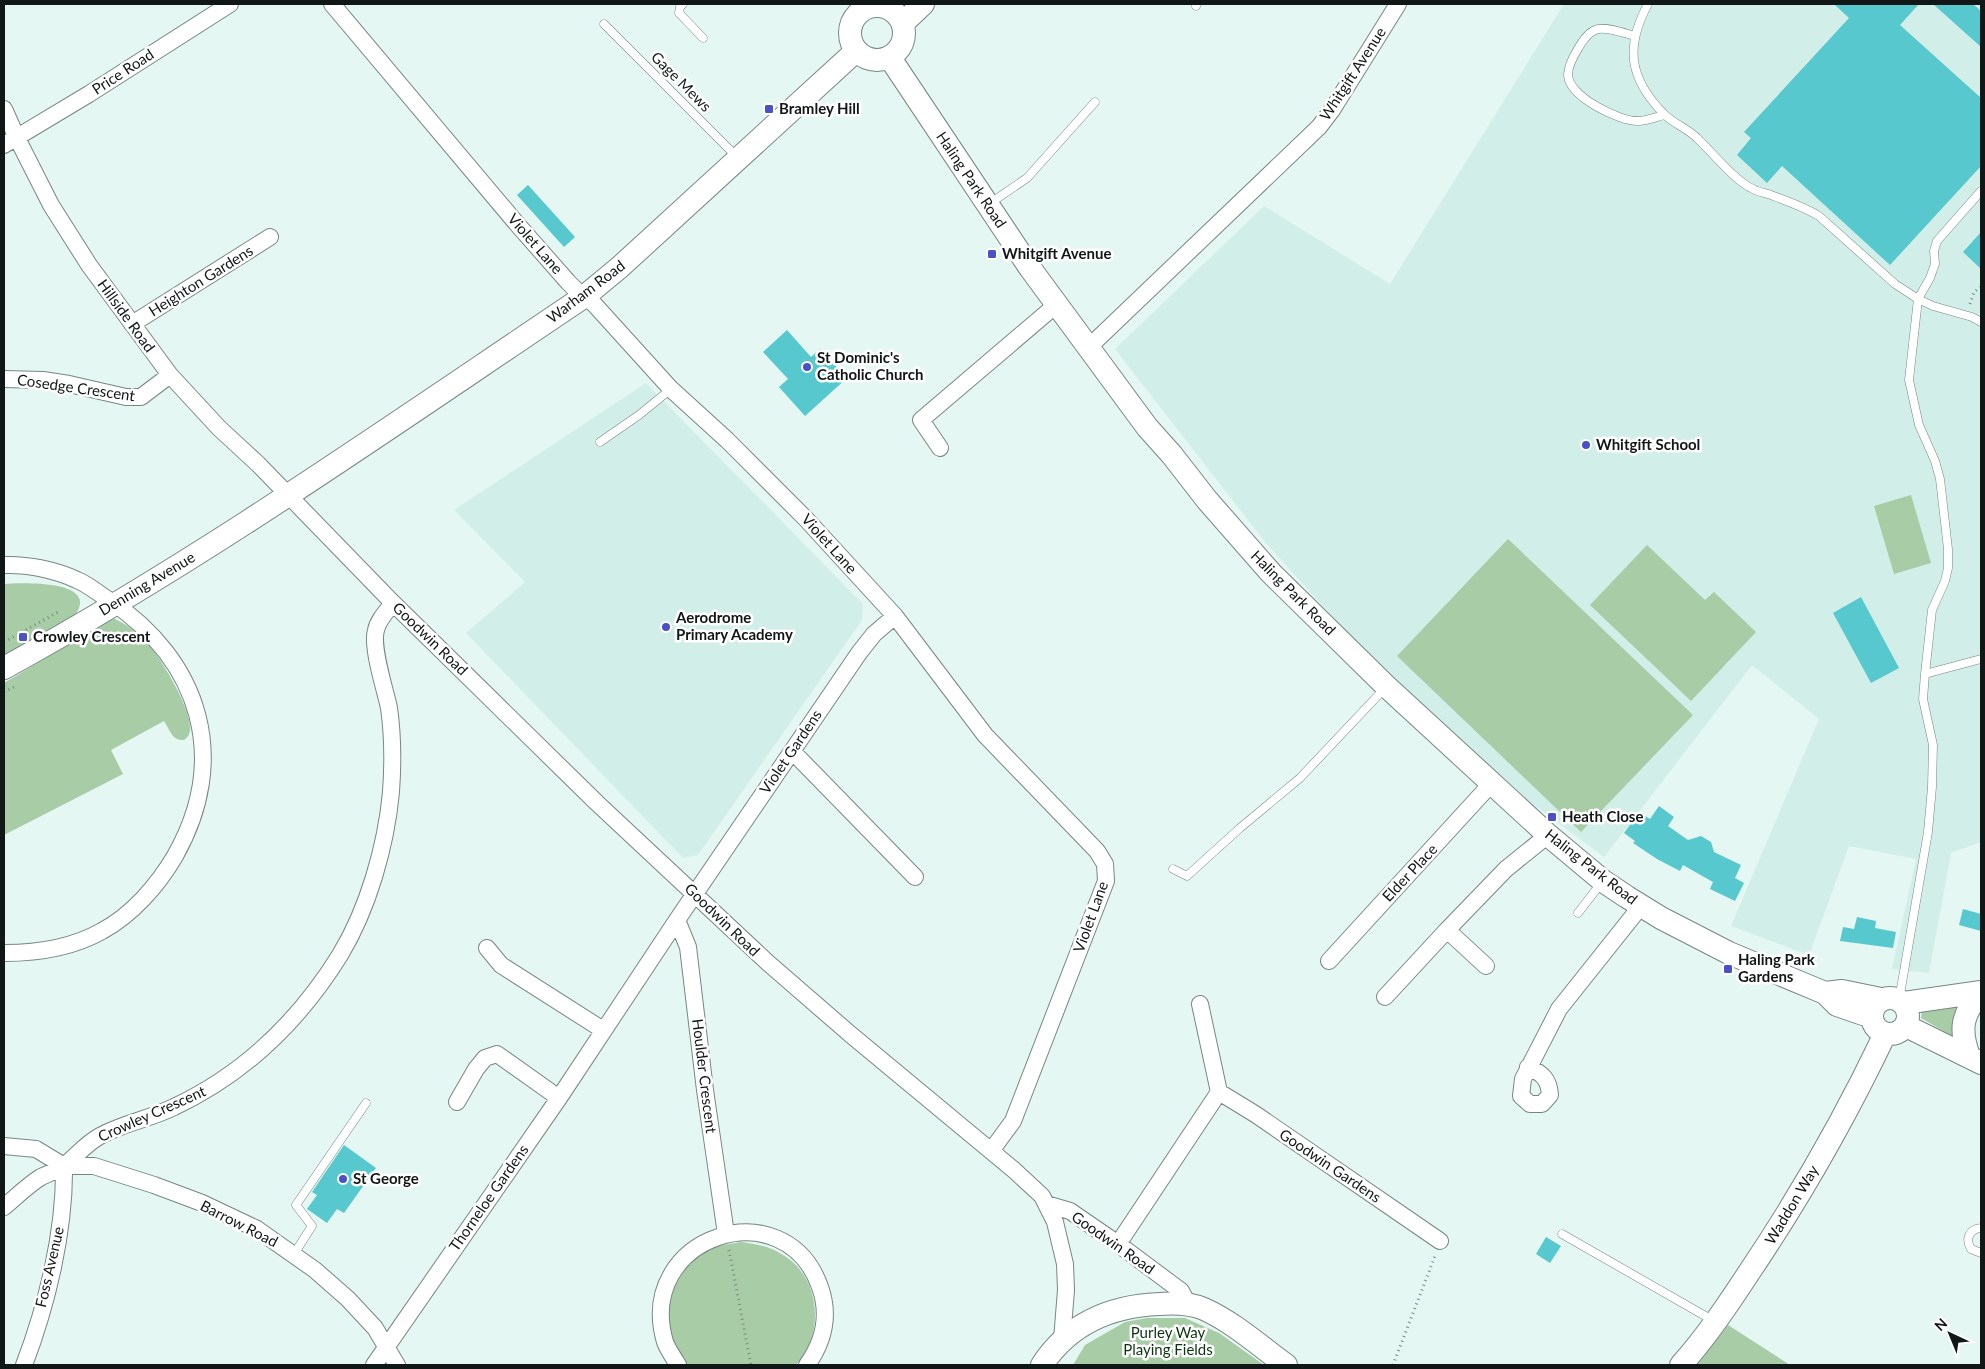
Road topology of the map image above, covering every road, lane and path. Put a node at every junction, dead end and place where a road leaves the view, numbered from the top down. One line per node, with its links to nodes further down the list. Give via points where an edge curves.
1 (230, 4): 17 (street, Price Road)
2 (332, 4): 23 (street, Violet Lane, via 517,224)
3 (683, 4): 11 (lane, via 679,13)
4 (923, 4): 8 (street)
5 (1398, 4): 29 (street, Whitgift Avenue, via 1319,127)
6 (1648, 4): 10 (lane)
7 (856, 8): 8 (street, via 880,5 899,15); 12 (street, via 850,27 851,42)
8 (903, 23): 13 (street, via 905,37)
9 (604, 24): 18 (lane, Gage Mews)
10 (1635, 36): 16 (lane, via 1635,69 1643,88); 16 (lane, via 1600,28 1592,31 1573,56 1568,75 1570,85 1607,113 1624,119 1639,121)
11 (703, 38)
12 (856, 51): 13 (street, via 865,58 878,61); 18 (street, Warham Road)
13 (890, 58): 20 (street, Haling Park Road)
14 (1095, 102): 20 (lane, via 1027,178)
15 (4, 109): 17 (street, Hillside Road)
16 (1664, 115): 24 (lane, via 1687,128 1753,189 1820,216 1895,284)
17 (10, 142): 28 (street, Hillside Road, via 72,240)
18 (739, 159): 23 (street, Warham Road)
19 (1981, 191): 24 (lane, via 1937,241 1935,264)
20 (987, 205): 25 (street, Haling Park Road)
21 (270, 237): 28 (street, Heighton Gardens)
22 (1981, 287): 26 (path, via 1974,292)
23 (585, 296): 32 (street, Violet Lane); 35 (street, Warham Road)
24 (1918, 299): 26 (lane); 44 (lane, via 1909,380 1919,425 1940,479 1948,558 1945,581 1932,610)
25 (1056, 305): 29 (street, Haling Park Road); 34 (street, via 921,420)
26 (1967, 316): 27 (lane)
27 (1981, 322)
28 (132, 324): 30 (street, Hillside Road)
29 (1088, 348): 45 (street, Haling Park Road, via 1147,427 1229,526 1271,573)
30 (170, 375): 31 (street, Cosedge Crescent, via 141,397 126,398 69,384); 35 (street, Hillside Road)
31 (4, 379)
32 (671, 389): 33 (lane); 40 (street, Violet Lane, via 806,519)
33 (600, 442)
34 (940, 448)
35 (287, 495): 37 (street, Goodwin Road); 38 (street, Denning Avenue)
36 (4, 565): 38 (street, via 41,569 78,580)
37 (394, 603): 52 (street, Goodwin Road, via 597,803); 76 (street, Crowley Crescent, via 378,624 375,634 392,735 387,822 369,890 340,954 298,1014 242,1066 173,1108 97,1138)
38 (114, 604): 43 (street, Denning Avenue); 58 (street, via 157,639 186,683 202,737 204,769 197,806 182,843 163,876 135,906 103,931 70,945 32,953)
39 (62, 610): 41 (path)
40 (894, 616): 46 (street, Violet Gardens, via 863,647); 75 (street, Violet Lane, via 985,735 1087,839 1105,864 1106,881 1013,1121)
41 (4, 642)
42 (1981, 659): 44 (lane)
43 (4, 668)
44 (1924, 674): 63 (lane, via 1923,699 1933,745 1928,832)
45 (1386, 686): 47 (street, Haling Park Road); 49 (lane, via 1300,778 1187,876)
46 (792, 751): 50 (street); 52 (street, Violet Gardens)
47 (1491, 784): 48 (street, Haling Park Road); 59 (street, Elder Place)
48 (1548, 835): 51 (street, Haling Park Road); 56 (street, via 1506,869)
49 (1174, 869)
50 (915, 876)
51 (1603, 881): 53 (street, Haling Park Road); 54 (lane)
52 (695, 894): 55 (street, Thorneloe Gardens); 75 (street, Goodwin Road, via 808,998)
53 (1640, 906): 63 (street, Haling Park Road, via 1729,953 1824,993 1837,1005 1863,1014); 69 (street, via 1566,999)
54 (1578, 913)
55 (677, 920): 66 (street, Thorneloe Gardens); 80 (street, Houlder Crescent, via 688,947)
56 (1447, 930): 60 (street); 62 (street)
57 (487, 948): 66 (street, via 501,965)
58 (4, 953)
59 (1329, 961)
60 (1486, 966)
61 (1981, 992): 63 (street, Haling Park Road); 68 (street, via 1970,1004 1963,1022 1963,1041)
62 (1385, 997)
63 (1889, 1003): 65 (street, via 1909,1016); 67 (street, via 1872,1020 1876,1029)
64 (1200, 1004): 70 (street)
65 (1906, 1026): 67 (street, via 1897,1033); 68 (street)
66 (603, 1030): 71 (street, Thorneloe Gardens)
67 (1885, 1034): 87 (street, Waddon Way, via 1857,1092 1798,1196)
68 (1975, 1060)
69 (1528, 1067)
70 (1219, 1092): 82 (street, Goodwin Gardens); 83 (street)
71 (559, 1098): 72 (street, via 497,1054 485,1058); 89 (street, Thorneloe Gardens)
72 (457, 1102)
73 (366, 1104): 85 (lane, via 296,1205 312,1226)
74 (4, 1146): 76 (street, via 36,1149)
75 (991, 1151): 77 (street, Goodwin Road, via 1034,1188)
76 (64, 1166): 78 (street, via 40,1178); 85 (street, Barrow Road, via 94,1166 172,1192 257,1230); 90 (street, Foss Avenue, via 65,1193 52,1272)
77 (1046, 1204): 83 (street, Goodwin Road, via 1070,1211); 88 (street, via 1059,1234 1066,1270)
78 (4, 1207)
79 (1981, 1228): 84 (lane, via 1970,1234 1968,1241 1971,1249)
80 (726, 1234): 93 (street, via 700,1244 679,1263 665,1288 660,1316 666,1343); 94 (path); 95 (street, via 753,1232 778,1239 800,1254 816,1274 825,1299 826,1325 818,1350)
81 (1562, 1234): 87 (lane)
82 (1440, 1241): 98 (path)
83 (1118, 1244): 86 (street, Goodwin Road, via 1181,1291)
84 (1981, 1253)
85 (294, 1254): 89 (street, Barrow Road, via 348,1299)
86 (1188, 1304): 88 (street, via 1151,1304 1118,1309 1093,1319); 97 (street, via 1230,1324)
87 (1716, 1322): 99 (street, Waddon Way)
88 (1062, 1340): 96 (street)
89 (387, 1346): 91 (street, Thorneloe Gardens); 92 (street, Barrow Road)
90 (24, 1365)
91 (374, 1365)
92 (397, 1365)
93 (678, 1365)
94 (751, 1365)
95 (808, 1365)
96 (1042, 1365)
97 (1286, 1365)
98 (1393, 1365)
99 (1681, 1365)

